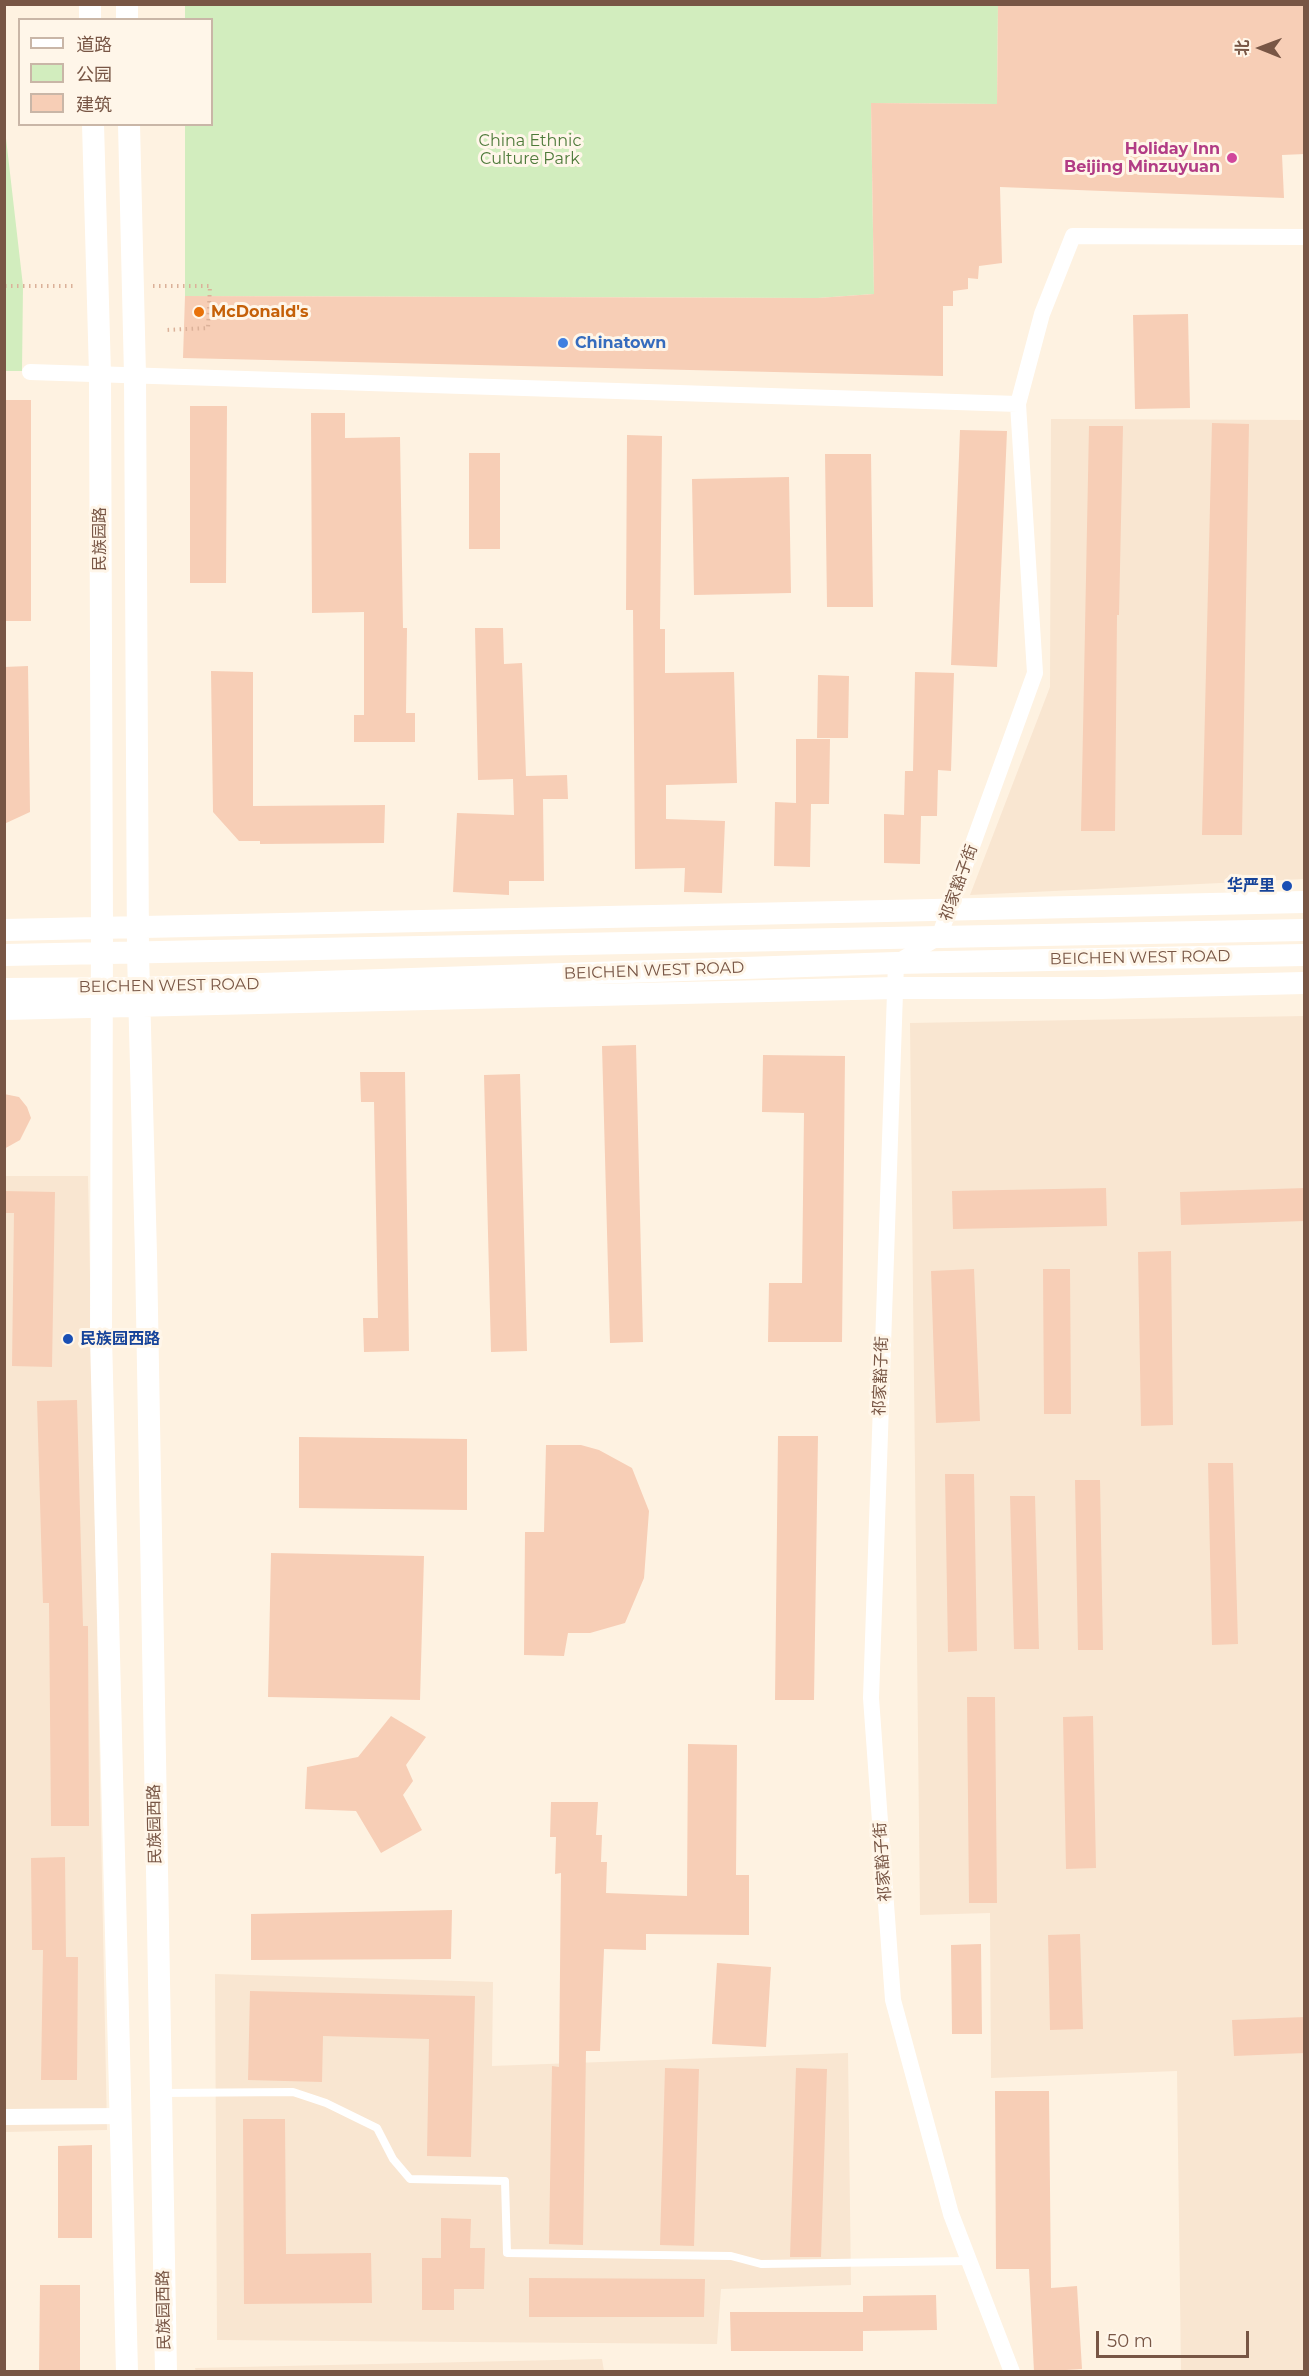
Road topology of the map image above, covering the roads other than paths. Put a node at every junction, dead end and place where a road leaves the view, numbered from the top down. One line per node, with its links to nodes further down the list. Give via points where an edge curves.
1 (93, 126): 5 (main road, 民族园路)
2 (129, 126): 6 (main road)
3 (1305, 237): 7 (street, 祁家豁子街, via 1073,236 1042,314)
4 (30, 372): 5 (street)
5 (100, 374): 6 (street); 10 (main road, 民族园路)
6 (135, 375): 7 (street); 11 (main road)
7 (1018, 404): 9 (street, 祁家豁子街, via 1035,673)
8 (1305, 902): 9 (main road)
9 (949, 910): 11 (main road); 14 (street, 祁家豁子街)
10 (102, 928): 11 (main road); 12 (main road); 16 (main road, 民族园路)
11 (138, 928): 15 (main road)
12 (4, 930)
13 (1305, 930): 14 (main road, BEICHEN WEST ROAD)
14 (939, 937): 15 (main road, BEICHEN WEST ROAD); 19 (street, 祁家豁子街)
15 (138, 953): 16 (main road, BEICHEN WEST ROAD); 24 (main road, 民族园西路)
16 (102, 954): 17 (main road, BEICHEN WEST ROAD); 23 (main road, 民族园路)
17 (4, 955)
18 (1305, 955): 19 (main road, BEICHEN WEST ROAD)
19 (896, 963): 21 (street, 祁家豁子街); 24 (main road, BEICHEN WEST ROAD)
20 (1305, 983): 21 (main road, BEICHEN WEST ROAD)
21 (895, 988): 24 (main road, BEICHEN WEST ROAD); 29 (street, 祁家豁子街, via 871,1698 893,2000 951,2214)
22 (4, 989): 23 (main road, BEICHEN WEST ROAD)
23 (102, 998): 24 (main road, BEICHEN WEST ROAD); 25 (main road, BEICHEN WEST ROAD); 27 (main road, via 101,1337)
24 (139, 998): 26 (main road, 民族园西路)
25 (4, 1009)
26 (160, 2093): 29 (lane, via 293,2092 377,2128 393,2159 410,2179 505,2181 507,2253 730,2256 761,2264); 31 (main road, 民族园西路)
27 (122, 2116): 28 (street); 30 (main road)
28 (4, 2117)
29 (969, 2261): 32 (street, 祁家豁子街)
30 (127, 2372)
31 (165, 2372)
32 (1012, 2372)

